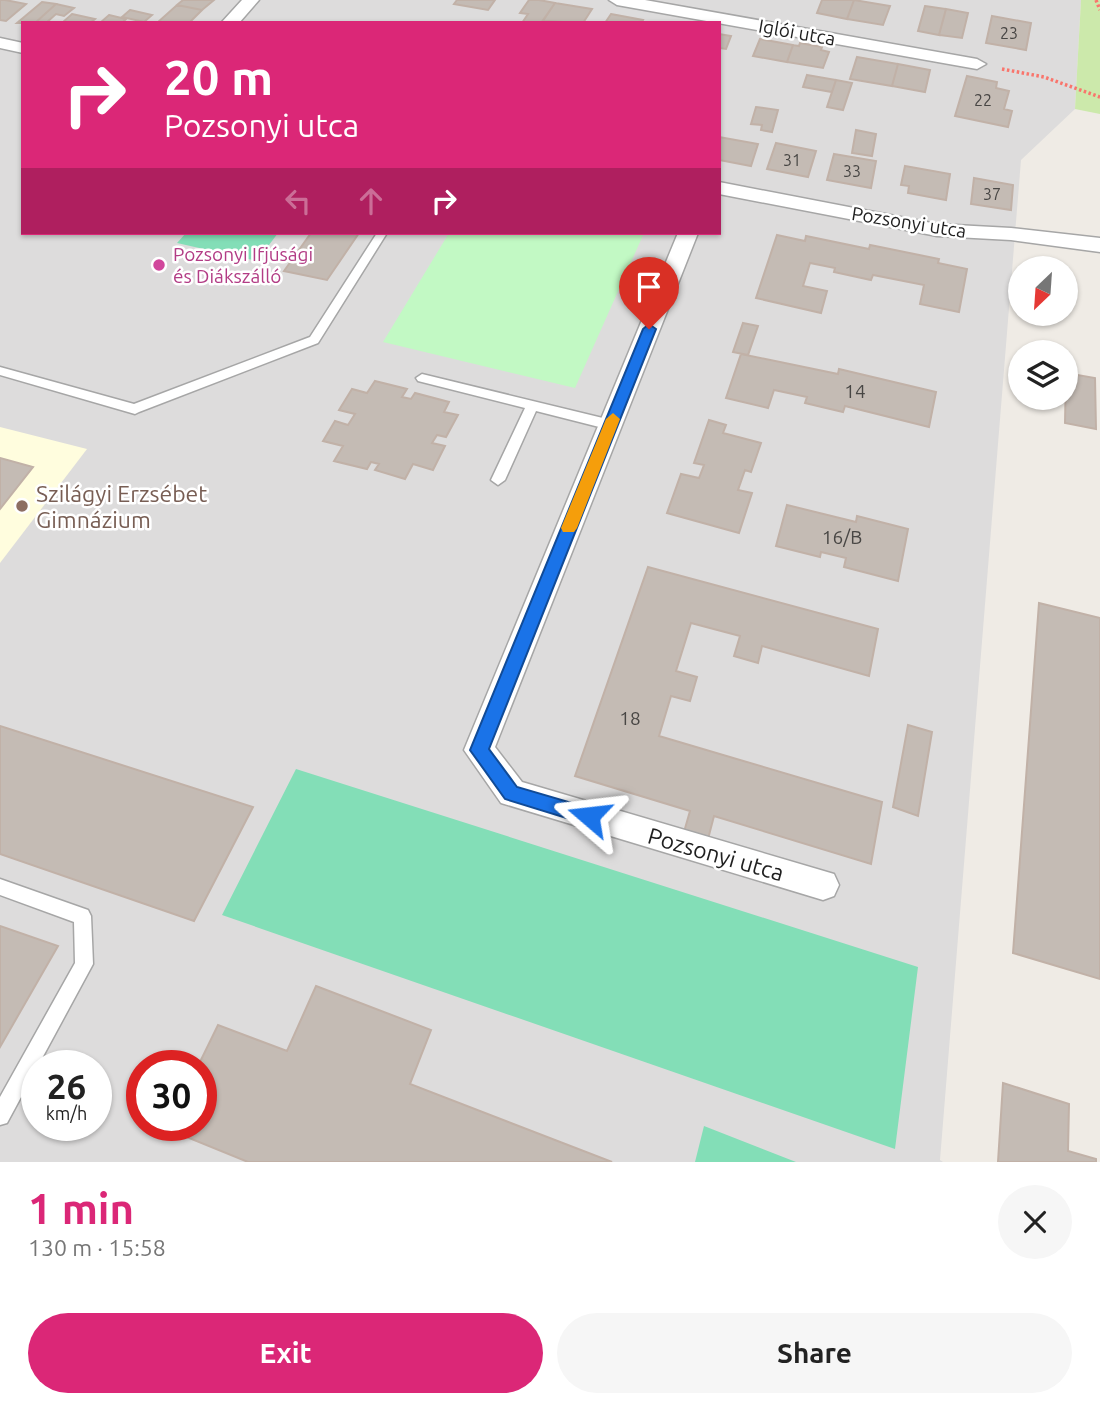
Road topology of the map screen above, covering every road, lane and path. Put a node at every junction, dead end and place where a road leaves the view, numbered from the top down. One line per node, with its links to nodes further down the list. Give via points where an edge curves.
1 (251, 0): 5 (street)
2 (617, 0): 8 (street, Iglói utca)
3 (1096, 0): 4 (path)
4 (1100, 10)
5 (231, 21)
6 (0, 43): 7 (street)
7 (21, 48)
8 (977, 64): 9 (path, via 1044,77)
9 (1100, 97)
10 (721, 188): 13 (street, Pozsonyi utca, via 937,230)
11 (381, 235): 14 (lane, via 314,340 135,409)
12 (687, 235): 17 (street, Pozsonyi utca)
13 (1100, 245)
14 (0, 371)
15 (422, 378): 16 (lane)
16 (533, 405): 17 (lane); 18 (lane)
17 (611, 425): 19 (street, Pozsonyi utca, via 479,750 512,793)
18 (498, 480)
19 (823, 885)
20 (0, 887): 21 (lane, via 82,916 84,964)
21 (0, 1116)

